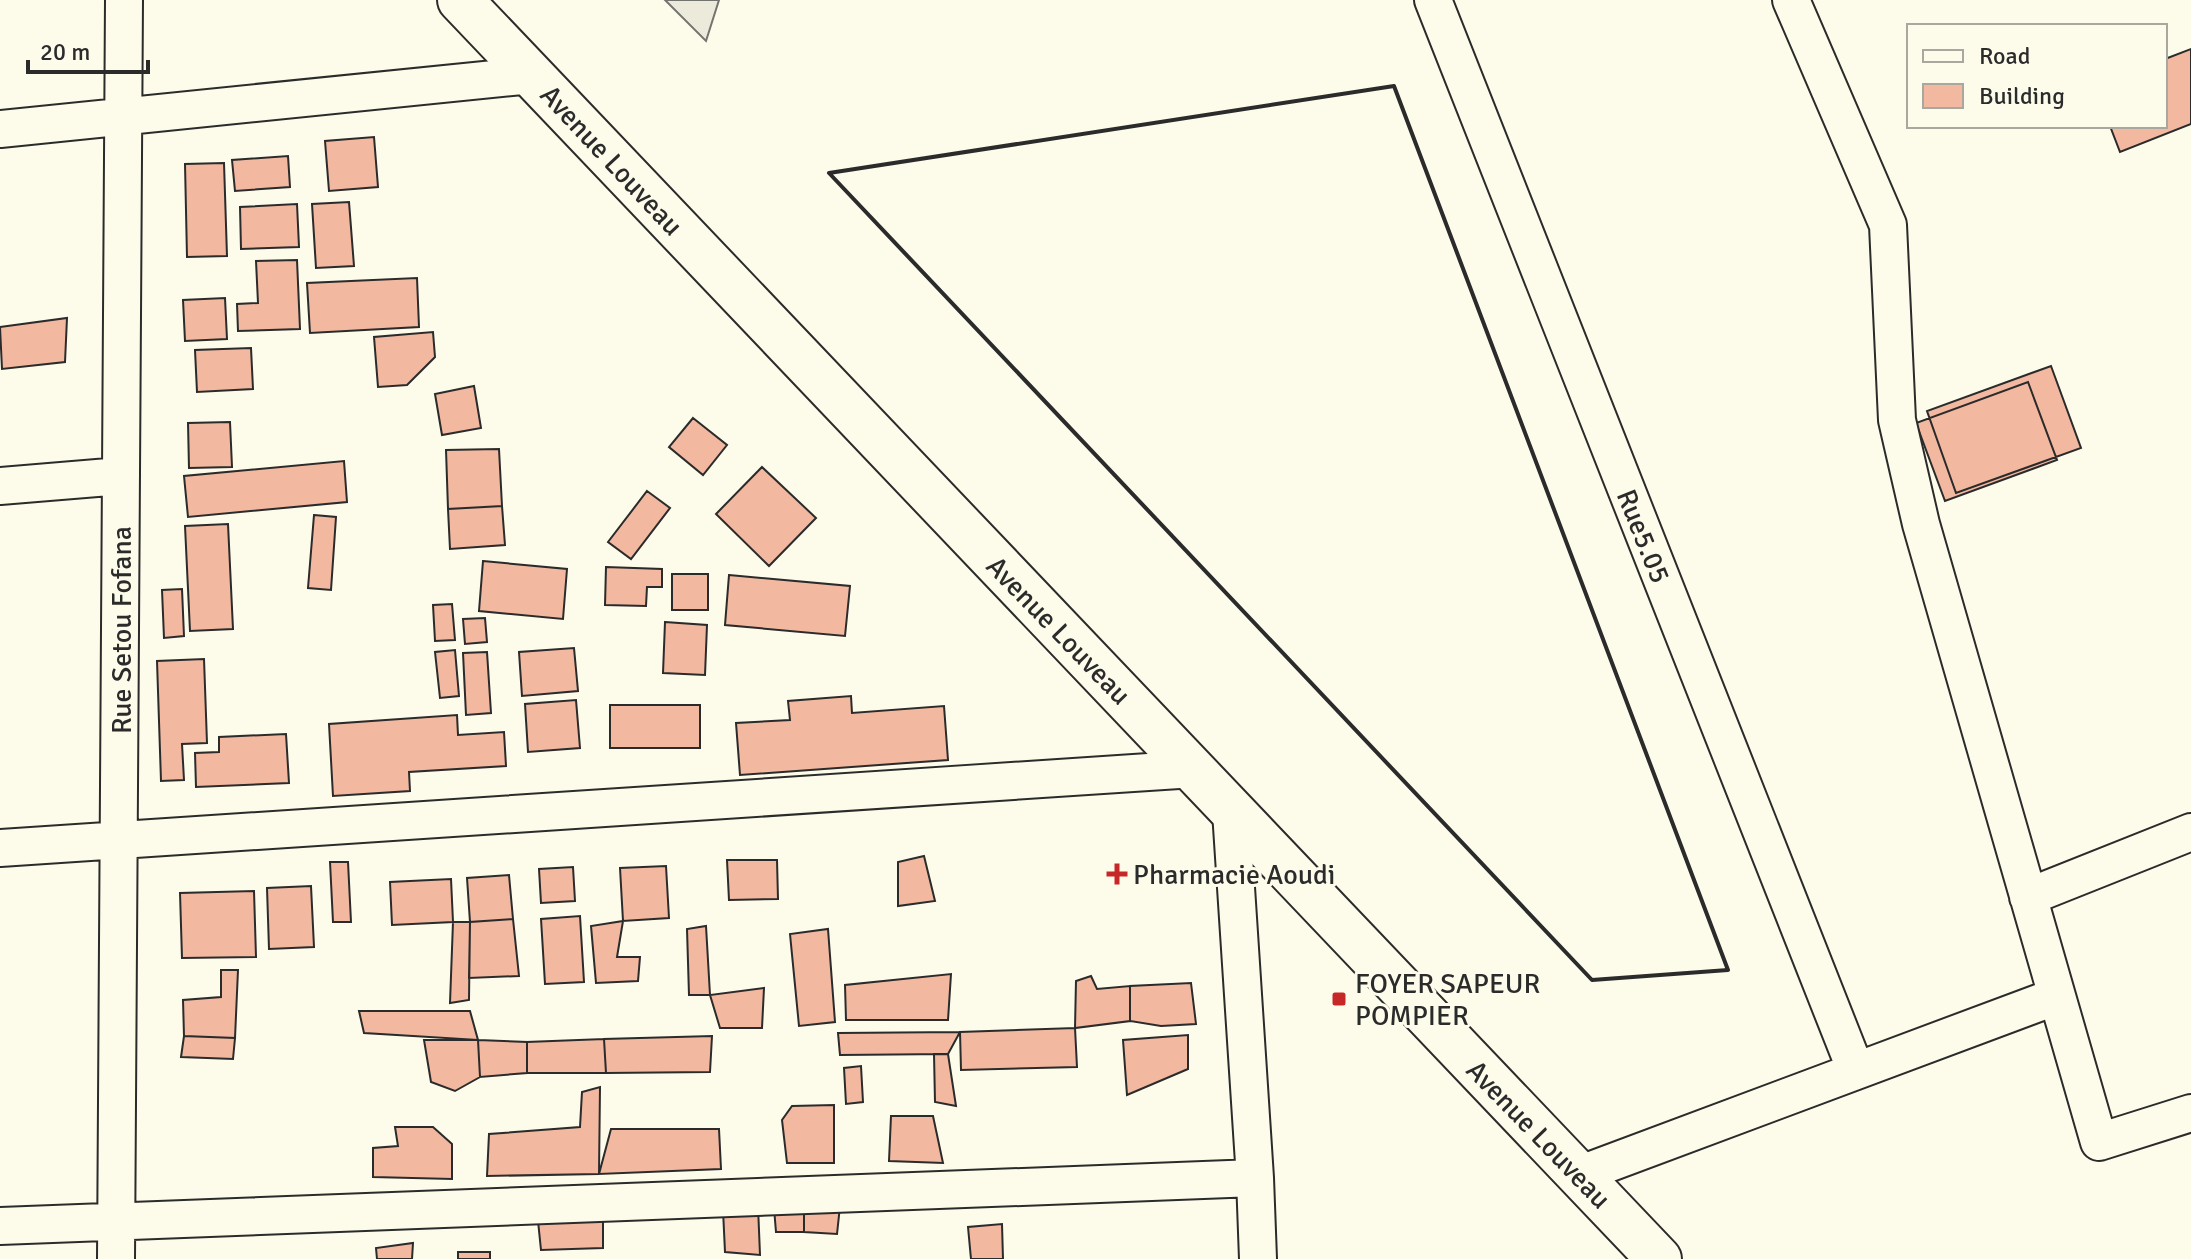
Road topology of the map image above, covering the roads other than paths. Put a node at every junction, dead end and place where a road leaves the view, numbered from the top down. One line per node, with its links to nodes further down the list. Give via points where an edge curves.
1 (124, 0): 6 (street, Rue Setou Fofana)
2 (460, 0): 5 (main road, Avenue Louveau)
3 (1433, 0): 17 (street, Rue5.05)
4 (1791, 0): 15 (street, via 1888,225 1897,420 1921,524)
5 (532, 75): 6 (street); 10 (main road, Avenue Louveau)
6 (122, 115): 7 (street); 8 (street, Rue Setou Fofana)
7 (0, 129)
8 (121, 476): 9 (street); 13 (street, Rue Setou Fofana)
9 (0, 486)
10 (1194, 769): 11 (main road, Avenue Louveau); 13 (street)
11 (1231, 811): 19 (main road, Avenue Louveau); 20 (street)
12 (2191, 832): 15 (street)
13 (120, 841): 14 (street); 21 (street, Rue Setou Fofana)
14 (0, 848)
15 (2028, 897): 16 (street)
16 (2057, 996): 17 (street); 18 (street, via 2099,1142)
17 (1856, 1071): 19 (street)
18 (2191, 1113)
19 (1578, 1175): 25 (main road, Avenue Louveau)
20 (1255, 1178): 21 (street); 24 (street)
21 (116, 1222): 22 (street); 23 (street, Rue Setou Fofana)
22 (0, 1226)
23 (116, 1259)
24 (1258, 1259)
25 (1659, 1259)

